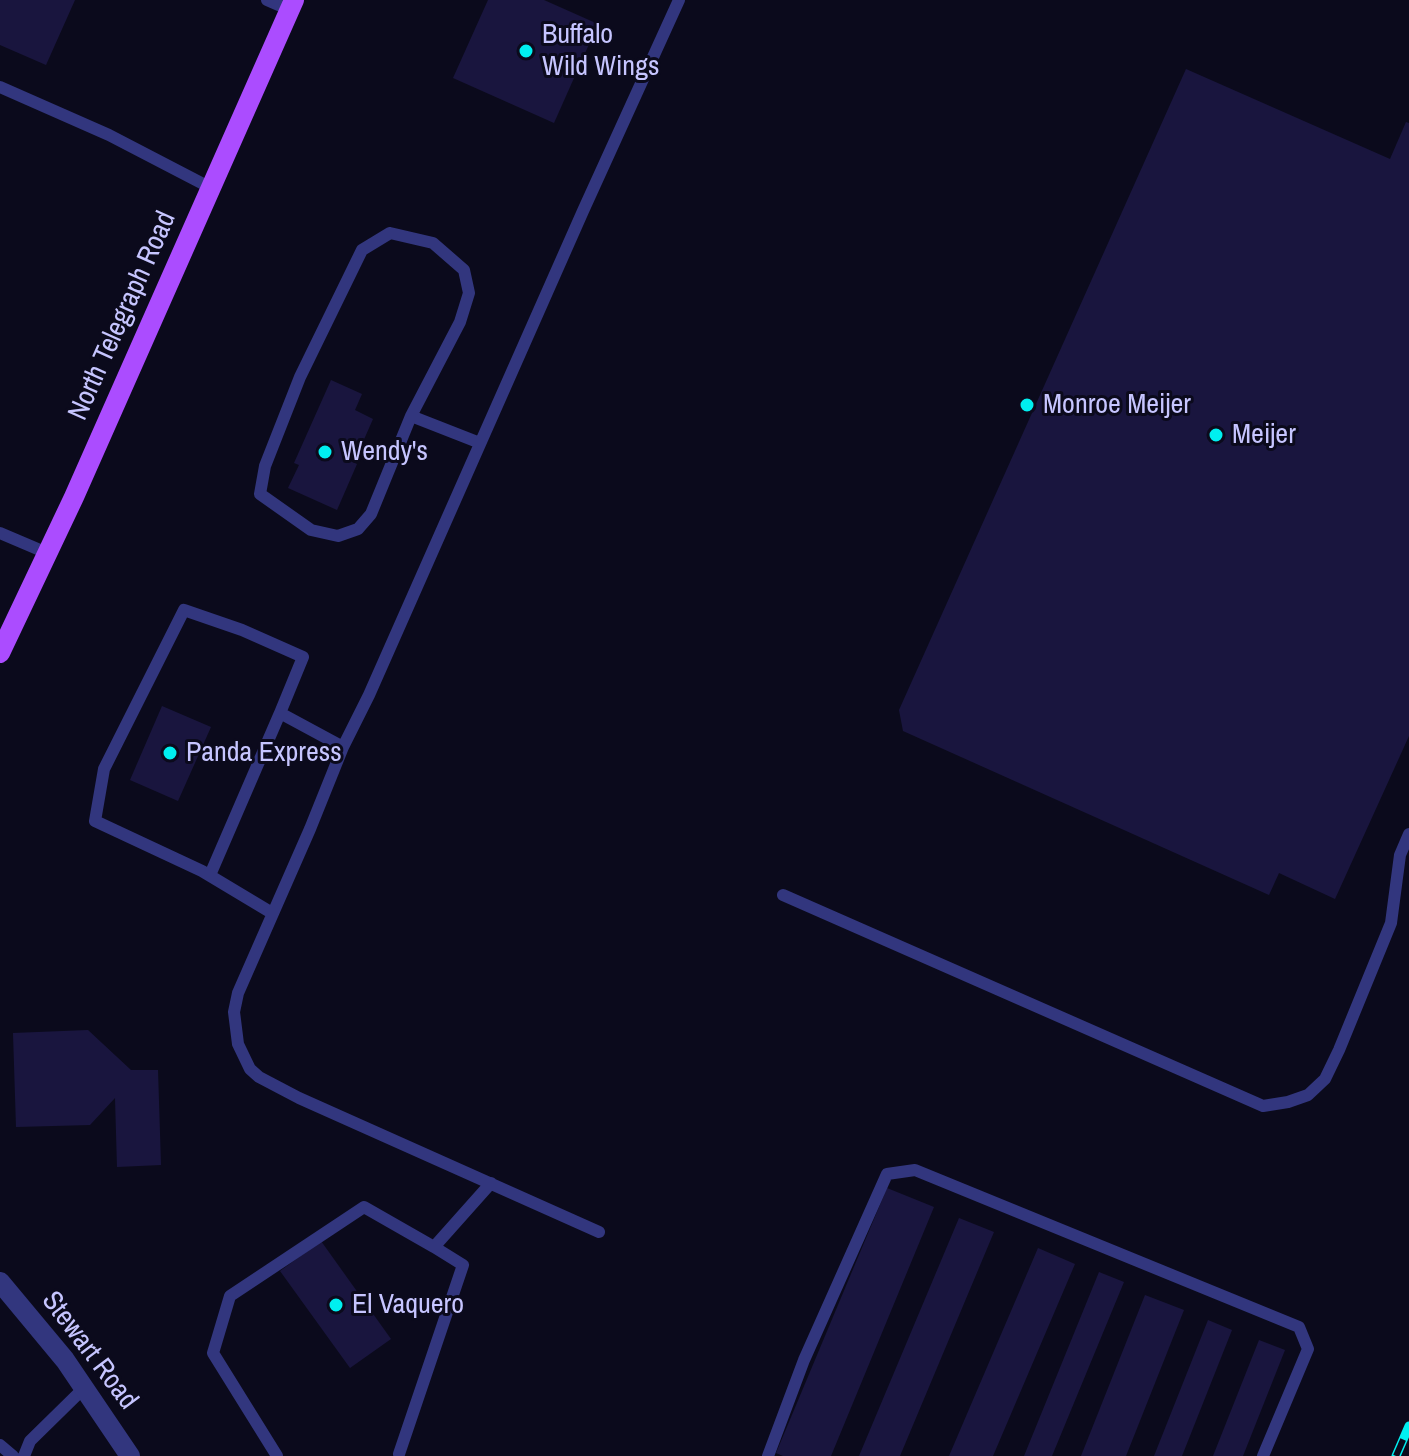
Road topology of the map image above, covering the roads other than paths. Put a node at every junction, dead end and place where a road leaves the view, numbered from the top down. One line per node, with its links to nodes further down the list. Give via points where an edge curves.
1 (267, 0): 3 (lane)
2 (679, 0): 7 (lane)
3 (292, 5): 5 (main road, North Telegraph Road)
4 (0, 87): 5 (lane)
5 (211, 188): 9 (main road, North Telegraph Road)
6 (411, 416): 6 (lane, via 460,322 469,293 464,270 433,243 390,233 362,250 300,377 265,466 260,494 311,530 338,536 358,529 371,514); 7 (lane)
7 (480, 443): 12 (lane)
8 (0, 533): 9 (lane)
9 (47, 553): 10 (main road, North Telegraph Road)
10 (0, 653)
11 (280, 713): 12 (lane); 14 (lane); 14 (lane, via 303,657 184,610 104,769 95,821)
12 (343, 747): 16 (lane)
13 (1409, 834): 15 (lane, via 1400,855 1391,923 1325,1079 1308,1095 1263,1106)
14 (210, 875): 16 (lane)
15 (783, 895)
16 (272, 913): 17 (lane, via 234,1012 238,1044 250,1069 299,1098)
17 (491, 1183): 18 (lane); 19 (lane)
18 (599, 1232)
19 (434, 1247): 23 (lane, via 463,1265); 27 (lane, via 364,1207 230,1296 213,1353)
20 (0, 1282): 21 (street, Stewart Road)
21 (84, 1388): 25 (lane, via 30,1441); 26 (street, Stewart Road)
22 (0, 1445): 24 (lane)
23 (400, 1455)
24 (13, 1456)
25 (24, 1456)
26 (130, 1456)
27 (277, 1456)
28 (768, 1456): 29 (lane, via 804,1360 887,1174 915,1170 1299,1327 1308,1349)
29 (1263, 1456)

